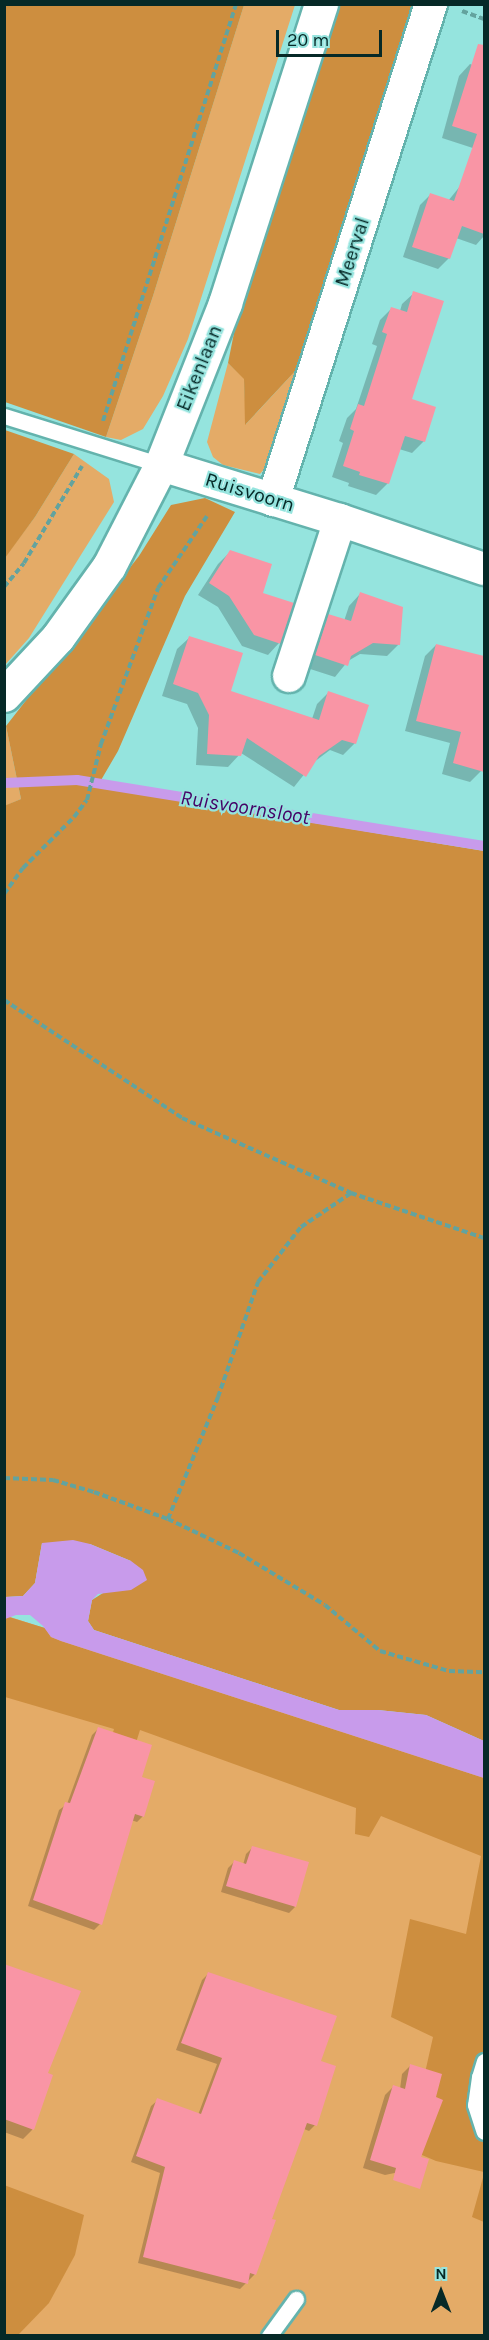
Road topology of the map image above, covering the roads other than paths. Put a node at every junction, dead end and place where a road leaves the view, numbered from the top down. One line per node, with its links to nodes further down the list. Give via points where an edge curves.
1 (321, 4): 4 (street, Eikenlaan, via 225,303)
2 (431, 4): 5 (street, Meerval)
3 (4, 416): 4 (lane)
4 (161, 465): 5 (street, Ruisvoorn); 9 (street, Eikenlaan, via 109,566 58,637)
5 (273, 500): 6 (street, Ruisvoorn)
6 (340, 520): 7 (street, Ruisvoorn); 8 (street)
7 (484, 569)
8 (289, 676)
9 (4, 695)
10 (484, 2061): 11 (lane, via 475,2105)
11 (484, 2132)
12 (296, 2299): 13 (lane)
13 (269, 2336)

